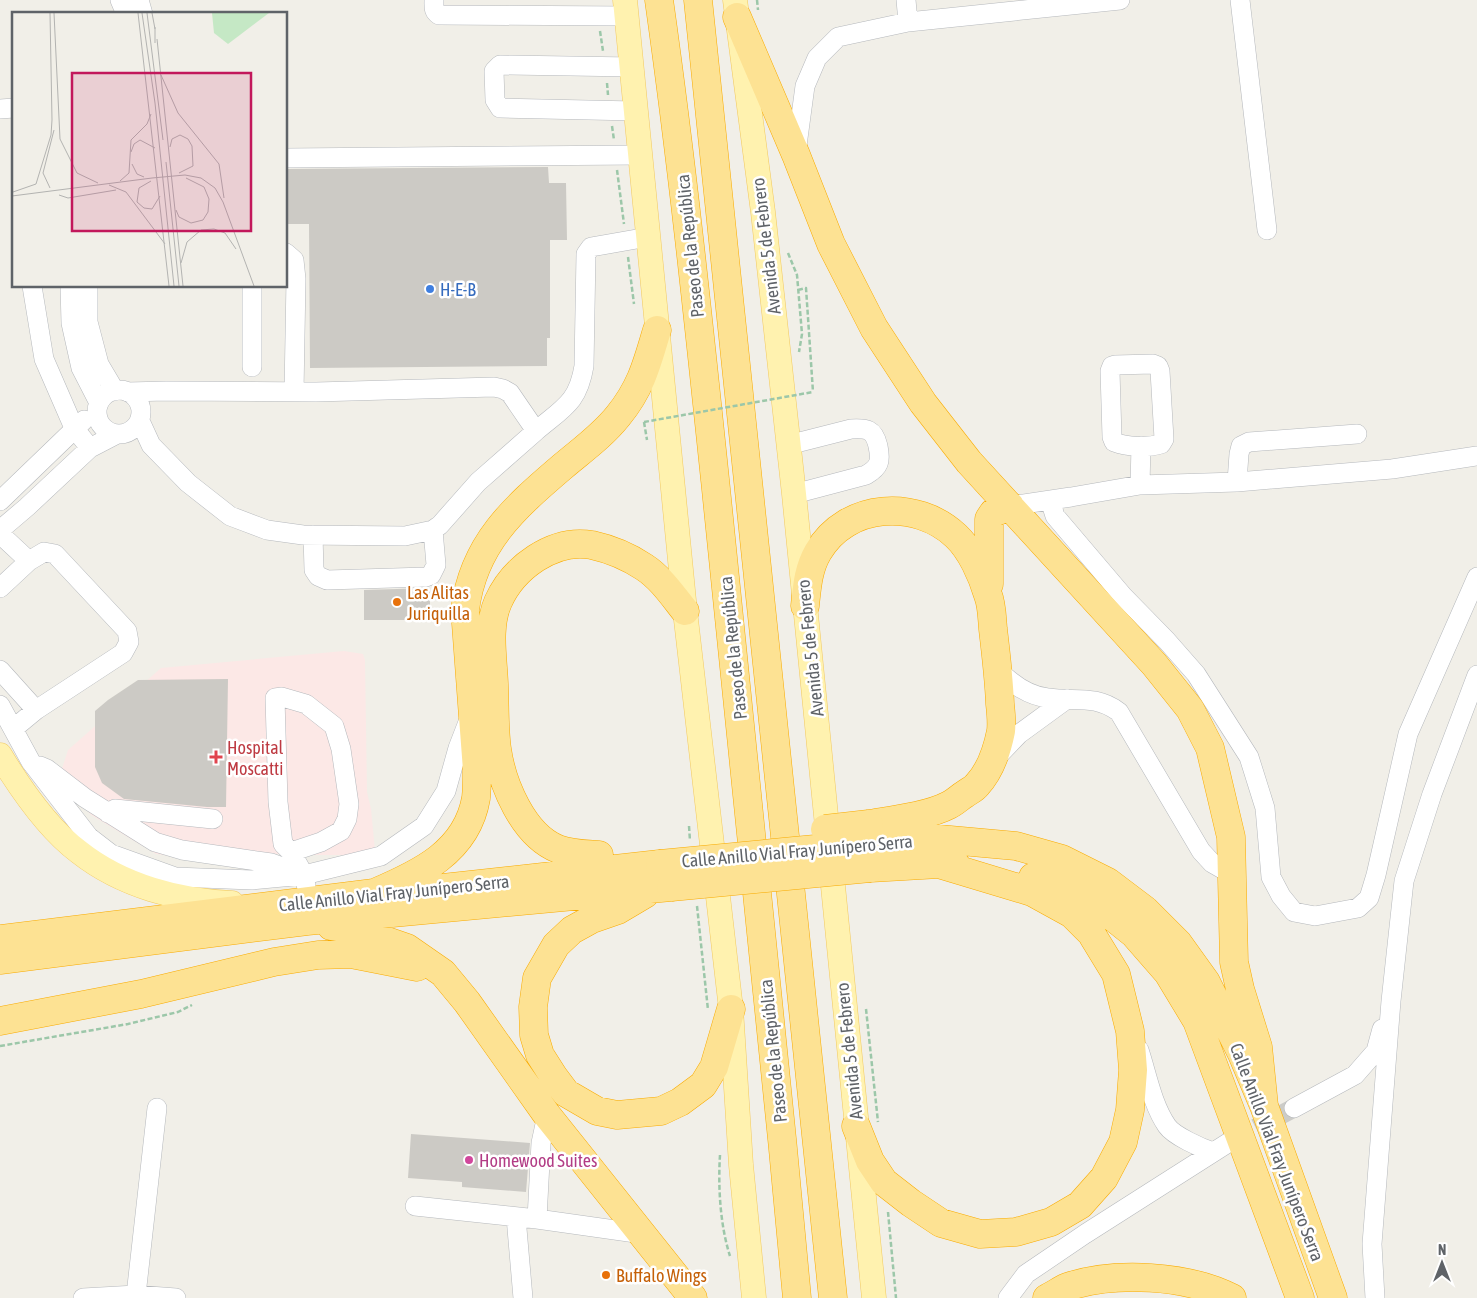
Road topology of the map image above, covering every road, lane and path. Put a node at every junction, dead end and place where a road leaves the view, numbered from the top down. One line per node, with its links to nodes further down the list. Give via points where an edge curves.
1 (120, 0): 11 (street)
2 (139, 0): 12 (street)
3 (434, 0): 9 (street, via 435,13 439,15)
4 (659, 0): 109 (highway, Paseo de la República, via 690,240)
5 (698, 0): 110 (highway, Paseo de la República)
6 (908, 0): 13 (street)
7 (1120, 0): 13 (street)
8 (1240, 0): 19 (street)
9 (626, 8): 14 (main road)
10 (736, 9): 17 (highway); 40 (main road, Avenida 5 de Febrero, via 763,212)
11 (125, 12)
12 (143, 12)
13 (908, 22): 17 (street, via 838,37 817,58 805,86)
14 (632, 67): 15 (main road); 15 (street, via 500,65 494,71 495,100 500,108)
15 (636, 110): 16 (main road)
16 (640, 155): 18 (street); 20 (main road)
17 (796, 155): 49 (highway, via 831,244 874,328 924,403 969,462)
18 (288, 158)
19 (1267, 230)
20 (648, 237): 27 (main road); 36 (street, via 588,250 581,384 574,399)
21 (288, 255): 31 (street, via 294,260 296,279)
22 (32, 288): 35 (street, via 44,359)
23 (70, 288): 32 (street, via 71,323 81,368)
24 (88, 288): 29 (street, via 88,322 99,364)
25 (252, 288): 28 (street)
26 (798, 290): 34 (path, bridge, via 806,288 812,392)
27 (657, 330): 60 (main road); 67 (highway, via 637,389 618,417 504,521 487,544 468,589 465,610)
28 (252, 367)
29 (122, 391): 30 (street); 32 (street, via 108,393); 33 (street, via 139,401)
30 (166, 391): 31 (street); 33 (street)
31 (294, 392): 36 (street, via 494,387 510,393)
32 (98, 406): 35 (street); 37 (street, via 97,417 104,429)
33 (141, 418): 37 (street, via 131,431); 39 (street)
34 (644, 422)
35 (74, 428): 42 (street); 46 (street)
36 (536, 431): 52 (street, via 478,482)
37 (121, 434): 39 (street); 42 (street)
38 (1356, 434): 44 (street, via 1249,442 1241,446)
39 (151, 445): 54 (street, via 188,483 230,516 267,530)
40 (788, 445): 47 (main road, Avenida 5 de Febrero); 47 (street, via 861,429 876,436 880,455 880,463 866,475)
41 (1141, 446): 41 (street, via 1161,444 1164,439 1160,370 1153,364 1112,366 1112,437 1120,445); 45 (street)
42 (90, 448): 50 (street)
43 (1477, 456): 44 (street, via 1392,469)
44 (1237, 482): 45 (street)
45 (1140, 485): 48 (street)
46 (3, 491): 50 (street)
47 (794, 494): 59 (main road, Avenida 5 de Febrero)
48 (1050, 500): 49 (street); 56 (street, via 1055,516 1123,596 1196,674 1207,691 1249,757 1265,808 1271,876 1294,912 1315,916 1358,908 1369,898 1408,734)
49 (1010, 506): 58 (highway, via 993,513 989,519); 80 (highway, via 1154,664 1190,709 1210,748 1221,788 1232,838)
50 (28, 507): 51 (street)
51 (0, 530)
52 (433, 530): 54 (street, via 405,536); 54 (street, via 436,565 431,576 426,577 326,580 314,570)
53 (0, 534): 55 (street)
54 (313, 535)
55 (29, 562): 57 (street); 66 (street, via 44,552 55,554 127,631 129,642 123,653)
56 (1477, 577)
57 (0, 588)
58 (989, 596): 59 (highway, via 968,551 957,537 928,517 893,510 858,517 829,538 818,552 807,578); 62 (highway)
59 (806, 606): 96 (main road, Avenida 5 de Febrero)
60 (685, 611): 77 (highway, via 668,589 645,568 616,552 590,545 561,546 532,560 512,579 498,603 492,630 497,749 510,796 522,817 543,840 570,852); 90 (main road)
61 (0, 670): 66 (street)
62 (998, 670): 64 (street, via 1026,692 1046,698); 70 (highway, via 1001,728)
63 (1477, 675): 89 (street, via 1432,794 1404,881)
64 (1067, 699): 70 (street, via 1019,734); 80 (street, via 1104,702 1119,712 1201,850 1212,863)
65 (0, 705): 68 (street)
66 (36, 710): 68 (street)
67 (472, 712): 82 (highway, via 476,797 464,830 443,856 411,878); 83 (street, via 446,791 424,826 381,856)
68 (13, 729): 71 (street)
69 (0, 755): 84 (main road, via 45,820 78,852 109,872 177,896)
70 (994, 760): 75 (highway, via 977,786 949,805 912,817)
71 (31, 762): 72 (street, via 48,769); 74 (street)
72 (101, 812): 73 (street, via 115,809); 74 (street); 83 (street, via 155,842 182,850 271,863)
73 (214, 820)
74 (82, 828): 83 (street, via 111,854 175,877 252,880)
75 (869, 845): 78 (highway, Calle Anillo Vial Fray Junípero Serra); 79 (highway, Calle Anillo Vial Fray Junípero Serra, bridge); 79 (highway, bridge); 92 (highway, Calle Anillo Vial Fray Junípero Serra, via 928,838 1016,846 1062,859 1108,882 1145,910 1178,943 1206,982)
76 (290, 852): 76 (street, via 321,842 341,831 349,804 343,759 334,726 306,704 282,697 275,698 278,802 283,844); 83 (street)
77 (599, 855): 79 (highway); 81 (highway)
78 (939, 864): 88 (highway, via 1032,892 1072,914 1091,933); 115 (highway, Calle Anillo Vial Fray Junípero Serra, via 996,869 1042,879 1089,898 1134,934 1168,973 1197,1021)
79 (662, 871): 81 (highway, Calle Anillo Vial Fray Junípero Serra); 83 (highway, Calle Anillo Vial Fray Junípero Serra); 90 (highway, via 618,910 572,930 556,945 537,978 534,1035 540,1055 566,1093 597,1110 617,1115 661,1111 703,1085 714,1067)
80 (1233, 875): 92 (highway, via 1234,962 1258,1047)
81 (443, 888): 82 (highway, Calle Anillo Vial Fray Junípero Serra)
82 (374, 893): 83 (highway, Calle Anillo Vial Fray Junípero Serra)
83 (306, 899): 84 (highway, Calle Anillo Vial Fray Junípero Serra); 86 (highway, Calle Anillo Vial Fray Junípero Serra); 87 (highway, via 354,930 407,948)
84 (272, 905): 85 (highway, Calle Anillo Vial Fray Junípero Serra)
85 (0, 939)
86 (0, 960)
87 (443, 973): 91 (highway, via 351,954 318,955); 95 (highway)
88 (1116, 974): 96 (highway, via 1130,1031 1133,1070 1130,1110 1123,1142 1104,1178 1080,1205 1051,1222 1016,1232 980,1234 941,1223 884,1182 870,1161); 98 (street, via 1156,1104 1168,1127 1198,1147)
89 (1391, 1001): 94 (street, via 1376,1051 1355,1075); 117 (street, via 1372,1244)
90 (731, 1009): 108 (main road)
91 (0, 1021)
92 (1264, 1106): 116 (highway, Calle Anillo Vial Fray Junípero Serra)
93 (158, 1108): 103 (street)
94 (1294, 1108)
95 (547, 1115): 101 (street, via 541,1143); 102 (highway)
96 (856, 1126): 111 (main road, Avenida 5 de Febrero)
97 (1231, 1141): 98 (street)
98 (1213, 1152): 112 (street, via 1026,1274)
99 (415, 1206): 100 (street)
100 (516, 1217): 101 (street); 106 (street)
101 (537, 1219): 102 (street)
102 (642, 1234): 107 (highway)
103 (136, 1295): 104 (street); 105 (street)
104 (84, 1298)
105 (176, 1298)
106 (523, 1298)
107 (693, 1298)
108 (754, 1298)
109 (797, 1298)
110 (833, 1298)
111 (874, 1298)
112 (1008, 1298)
113 (1047, 1298): 114 (highway, via 1067,1287 1121,1276 1168,1279 1220,1291)
114 (1232, 1298)
115 (1300, 1298)
116 (1333, 1298)
117 (1375, 1298)

